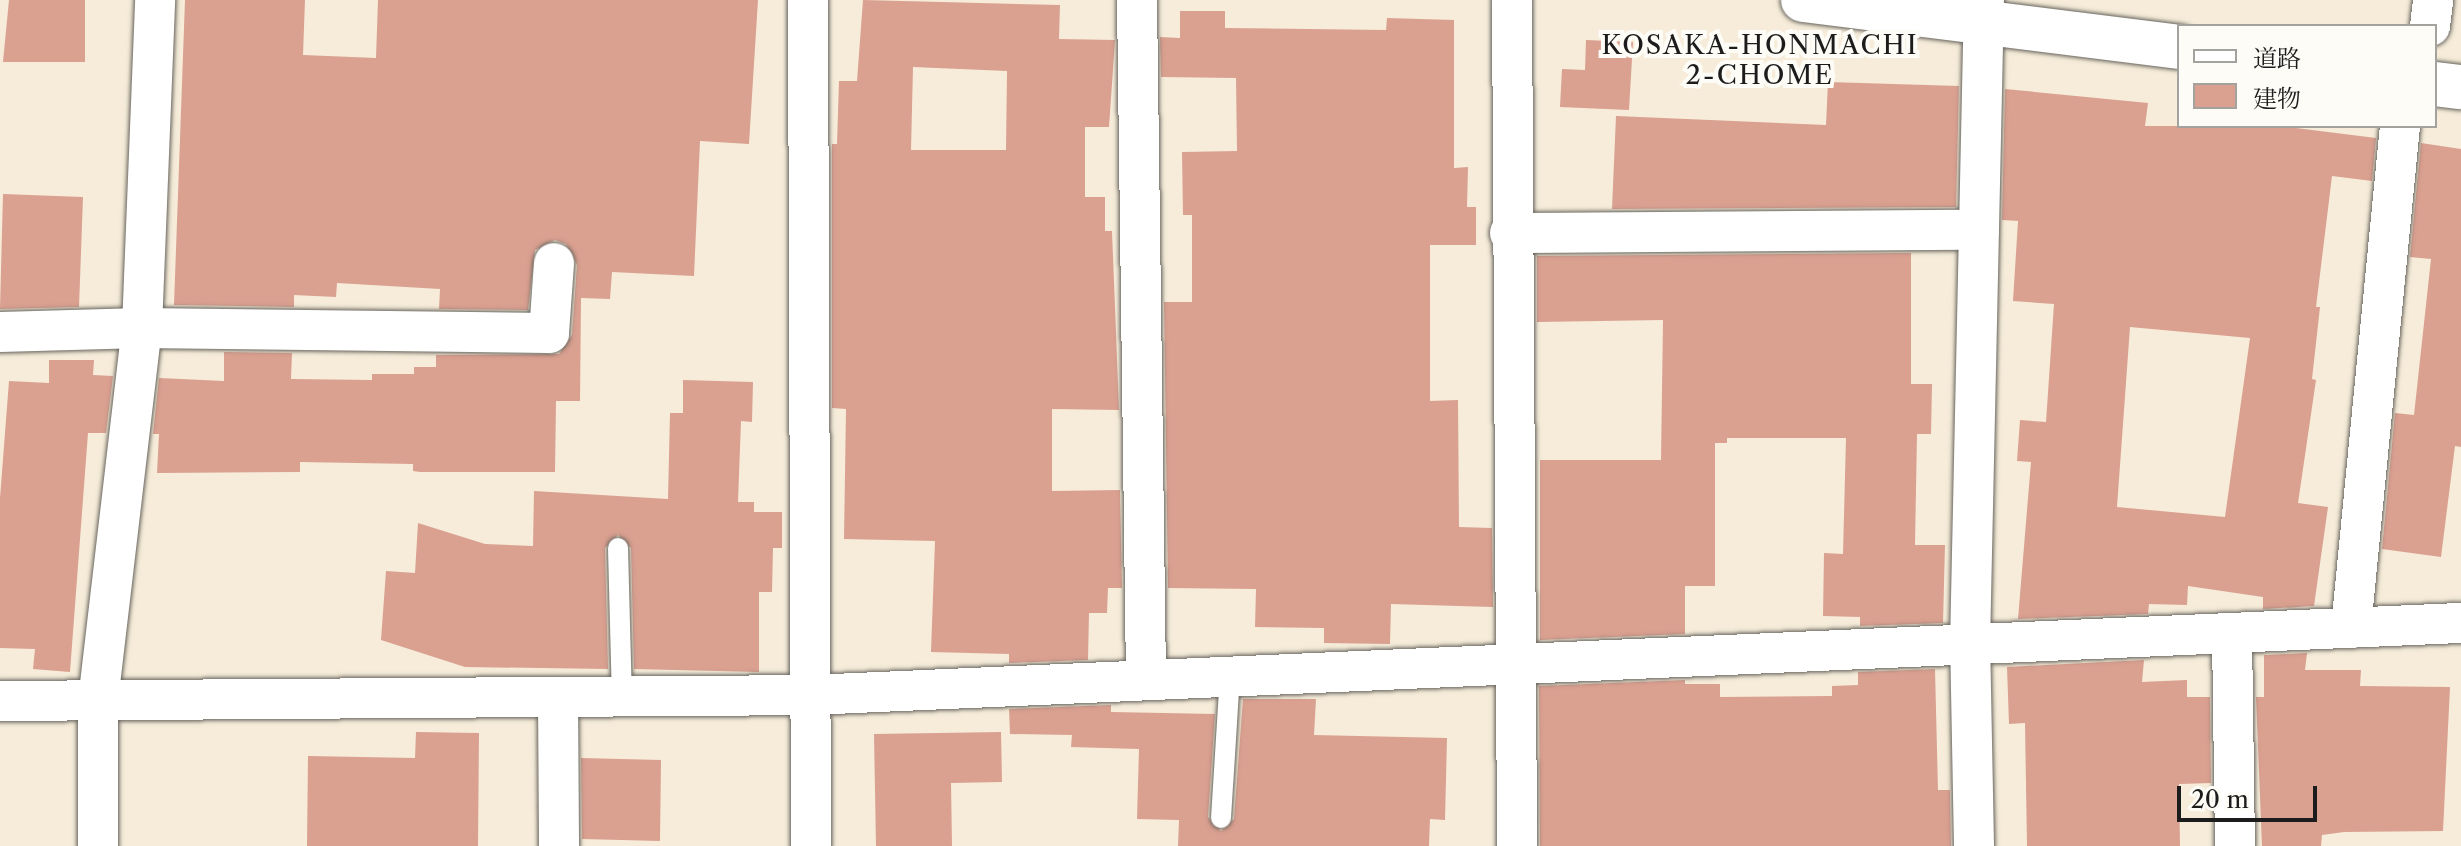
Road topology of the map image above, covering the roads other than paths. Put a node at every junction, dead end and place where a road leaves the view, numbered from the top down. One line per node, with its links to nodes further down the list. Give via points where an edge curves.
1 (155, 0): 16 (street)
2 (808, 0): 26 (street)
3 (1137, 0): 25 (street)
4 (1512, 0): 14 (street)
5 (1803, 0): 7 (street)
6 (2433, 0): 8 (street)
7 (1984, 9): 9 (street); 13 (street)
8 (2430, 24)
9 (2177, 47)
10 (2437, 84): 11 (street)
11 (2461, 87)
12 (2400, 128): 20 (street)
13 (1979, 230): 14 (street); 22 (street)
14 (1510, 233): 23 (street)
15 (554, 263): 16 (street, via 549,333)
16 (142, 328): 17 (street); 30 (street)
17 (0, 332)
18 (618, 548): 28 (lane)
19 (2461, 623): 20 (street)
20 (2351, 628): 21 (street)
21 (2232, 633): 22 (street); 37 (street)
22 (1970, 645): 23 (street); 36 (street)
23 (1516, 662): 24 (street); 35 (street)
24 (1230, 676): 25 (street); 31 (lane)
25 (1146, 680): 26 (street)
26 (810, 695): 28 (street); 34 (street)
27 (558, 697): 28 (street); 30 (street); 33 (street)
28 (622, 697)
29 (0, 701): 30 (street)
30 (98, 701): 32 (street)
31 (1221, 818)
32 (98, 846)
33 (559, 846)
34 (811, 846)
35 (1517, 846)
36 (1974, 846)
37 (2235, 846)

